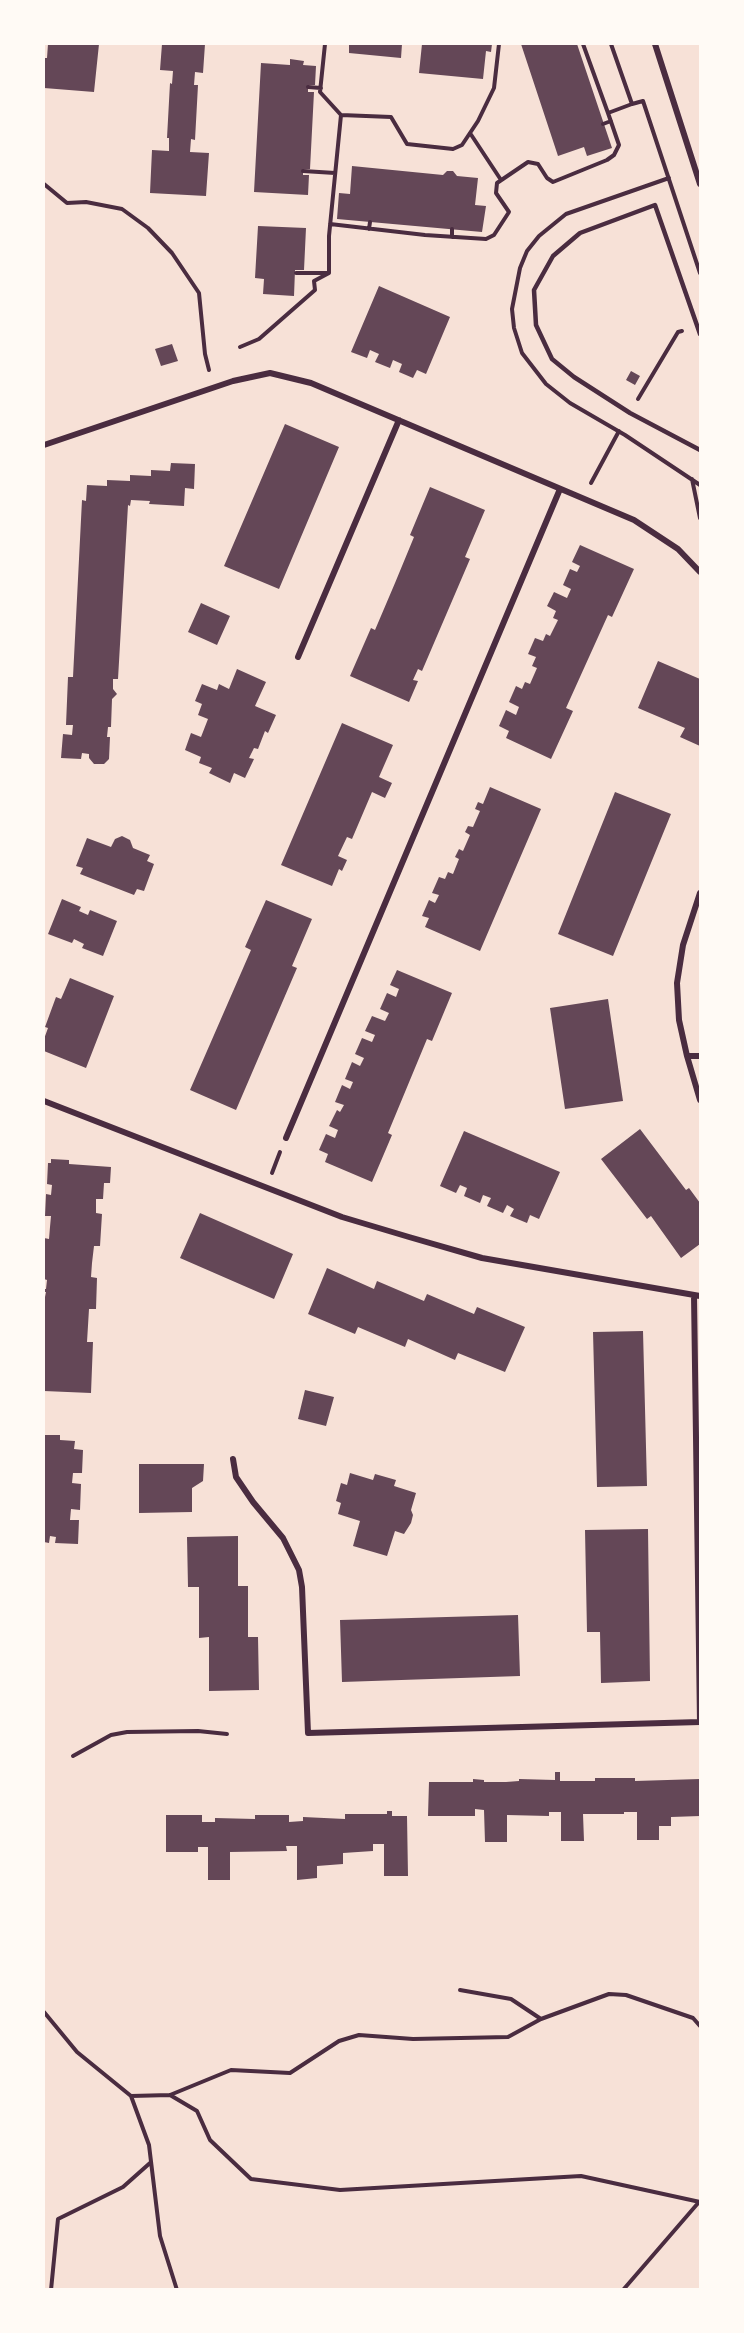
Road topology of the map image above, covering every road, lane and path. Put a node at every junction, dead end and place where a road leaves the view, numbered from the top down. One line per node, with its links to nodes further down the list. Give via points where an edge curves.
1 (325, 44): 7 (path)
2 (499, 44): 13 (path, via 494,88)
3 (583, 44): 9 (path)
4 (611, 44): 8 (path)
5 (655, 44): 19 (street)
6 (308, 87): 7 (path)
7 (321, 88): 10 (path, via 320,92)
8 (632, 104): 9 (path); 16 (path, via 643,101)
9 (608, 113): 11 (path)
10 (341, 115): 13 (path, via 391,117 407,144 453,149 462,145); 15 (path)
11 (611, 121): 12 (path); 17 (path, via 619,145 607,160 553,182 538,164 528,162)
12 (603, 124)
13 (470, 133): 17 (path)
14 (303, 171): 15 (path)
15 (335, 173): 21 (path)
16 (669, 178): 27 (path); 34 (path, via 566,214 527,251 514,291 514,328 522,353 533,370 570,403)
17 (501, 180): 24 (path, via 496,192 509,212 494,235 486,239)
18 (44, 184): 31 (path, via 67,203 86,202 122,209 172,253 199,293 205,354)
19 (700, 184)
20 (370, 222): 22 (path)
21 (330, 224): 22 (path); 26 (path)
22 (369, 229): 24 (path)
23 (452, 229): 24 (path)
24 (452, 237)
25 (296, 273): 26 (path)
26 (329, 273): 30 (path, via 314,282 315,290 259,339)
27 (700, 273)
28 (678, 332): 32 (path)
29 (700, 334): 32 (lane, via 655,205 580,232 554,256 534,290 536,324 552,359)
30 (240, 347)
31 (214, 388): 33 (street, via 270,373 311,383); 35 (street)
32 (630, 413): 34 (path); 36 (lane)
33 (399, 420): 39 (street); 43 (street)
34 (619, 431): 37 (path); 40 (path)
35 (44, 445)
36 (700, 450)
37 (692, 479): 38 (path); 41 (path)
38 (700, 485)
39 (560, 489): 40 (street); 49 (street)
40 (582, 499): 42 (street, via 634,520 678,549)
41 (700, 518)
42 (700, 572)
43 (298, 657)
44 (700, 893): 45 (street, via 683,945 677,983 679,1020)
45 (687, 1056): 46 (street); 47 (street)
46 (700, 1056)
47 (700, 1100)
48 (44, 1101): 50 (street)
49 (286, 1138): 50 (path)
50 (266, 1188): 51 (street, via 342,1217 482,1258)
51 (698, 1296): 52 (street, via 700,1722 308,1733 299,1570 284,1538 237,1477)
52 (233, 1459)
53 (227, 1734): 54 (path, via 127,1732 111,1735)
54 (73, 1756)
55 (460, 1990): 57 (path, via 511,1999)
56 (44, 2012): 60 (path, via 77,2052)
57 (541, 2019): 58 (path, via 609,1994 626,1995 693,2018); 59 (path, via 508,2037 413,2039 358,2035 339,2041 291,2073 231,2070)
58 (700, 2026)
59 (170, 2095): 60 (path); 62 (path, via 197,2111 210,2140 251,2178 340,2190 581,2176)
60 (131, 2096): 61 (path)
61 (151, 2163): 63 (path, via 123,2187 58,2219); 64 (path, via 159,2236)
62 (700, 2202): 65 (path)
63 (51, 2289)
64 (177, 2289)
65 (623, 2289)

